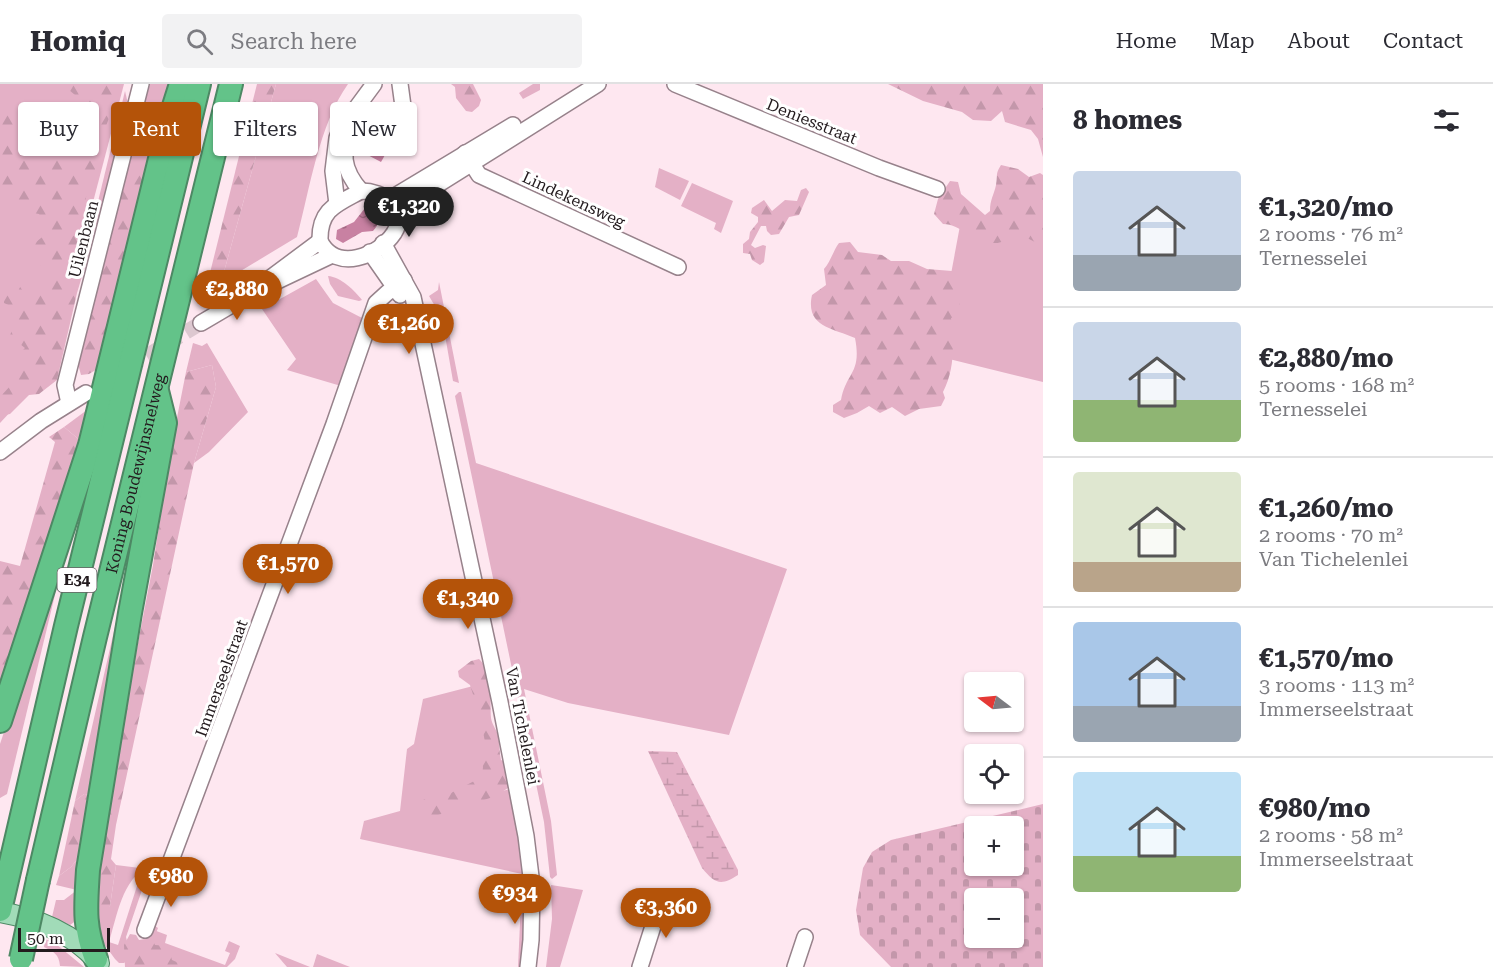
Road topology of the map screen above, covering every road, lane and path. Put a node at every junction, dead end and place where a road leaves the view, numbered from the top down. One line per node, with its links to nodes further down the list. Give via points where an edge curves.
1 (141, 84): 29 (street, Uilenbaan, via 65,385)
2 (181, 84): 31 (highway, via 90,445)
3 (199, 84): 33 (highway, Koning Boudewijnsnelweg / E34, via 68,615)
4 (231, 84): 27 (highway, Koning Boudewijnsnelweg / E34)
5 (374, 84): 10 (street)
6 (400, 84): 11 (street)
7 (581, 84): 14 (street)
8 (598, 84): 14 (street)
9 (675, 84): 15 (street, Deniesstraat)
10 (361, 102)
11 (402, 102)
12 (333, 156): 18 (street)
13 (346, 156): 16 (street, via 346,171)
14 (468, 159): 17 (street); 19 (street); 23 (street, Lindekensweg, via 480,175)
15 (937, 189)
16 (361, 191): 17 (street); 18 (street)
17 (390, 199): 19 (street)
18 (337, 204): 20 (street, via 325,215)
19 (397, 214): 21 (street, via 393,233)
20 (320, 241): 22 (street); 25 (street)
21 (377, 248): 22 (street, via 346,260); 24 (street, Van Tichelenlei)
22 (330, 256): 25 (street)
23 (678, 267)
24 (399, 284): 34 (street, Immerseelstraat, via 376,303); 38 (street, Van Tichelenlei, via 413,297 418,318 526,836 531,885)
25 (252, 293): 26 (street)
26 (201, 322)
27 (156, 387): 36 (highway, Koning Boudewijnsnelweg / E34, bridge); 37 (highway, via 165,423 88,870 87,933)
28 (86, 393): 29 (street)
29 (69, 402): 30 (street)
30 (0, 453)
31 (0, 721)
32 (662, 901): 39 (street)
33 (0, 911): 37 (main road, via 52,927)
34 (145, 930)
35 (805, 937): 40 (street)
36 (20, 963)
37 (99, 963)
38 (528, 967)
39 (639, 967)
40 (795, 967)

